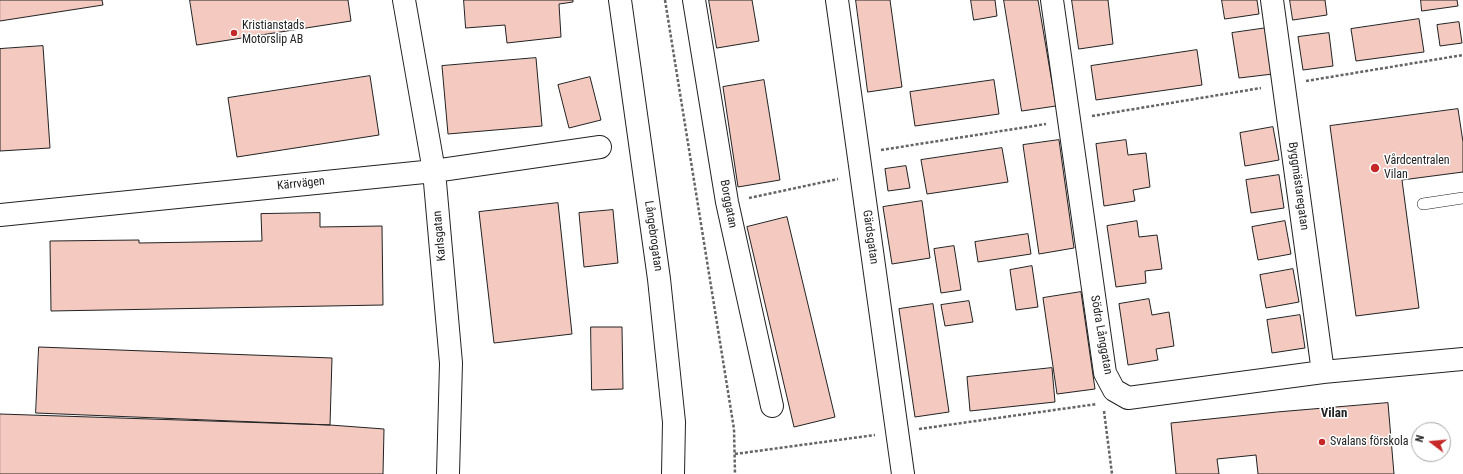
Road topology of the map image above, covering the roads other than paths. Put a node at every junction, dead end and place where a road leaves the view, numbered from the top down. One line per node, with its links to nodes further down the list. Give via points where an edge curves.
1 (404, 0): 8 (street, Karlsgatan)
2 (620, 0): 16 (street, Långebrogatan, via 659,278 674,422)
3 (694, 0): 14 (street, Borggatan, via 727,202)
4 (837, 0): 17 (street, Gärdsgatan)
5 (1052, 0): 13 (street, Södra Långgatan, via 1105,373 1114,390 1128,398)
6 (1272, 0): 13 (street, Byggmästaregatan)
7 (600, 147): 8 (street, Kärrvägen)
8 (434, 171): 11 (street, Kärrvägen); 15 (street, Karlsgatan, via 451,363)
9 (1463, 198): 10 (lane)
10 (1423, 204)
11 (0, 215)
12 (1463, 359): 13 (street, Södra Långgatan)
13 (1323, 372)
14 (772, 406)
15 (448, 474)
16 (673, 474)
17 (903, 474)

